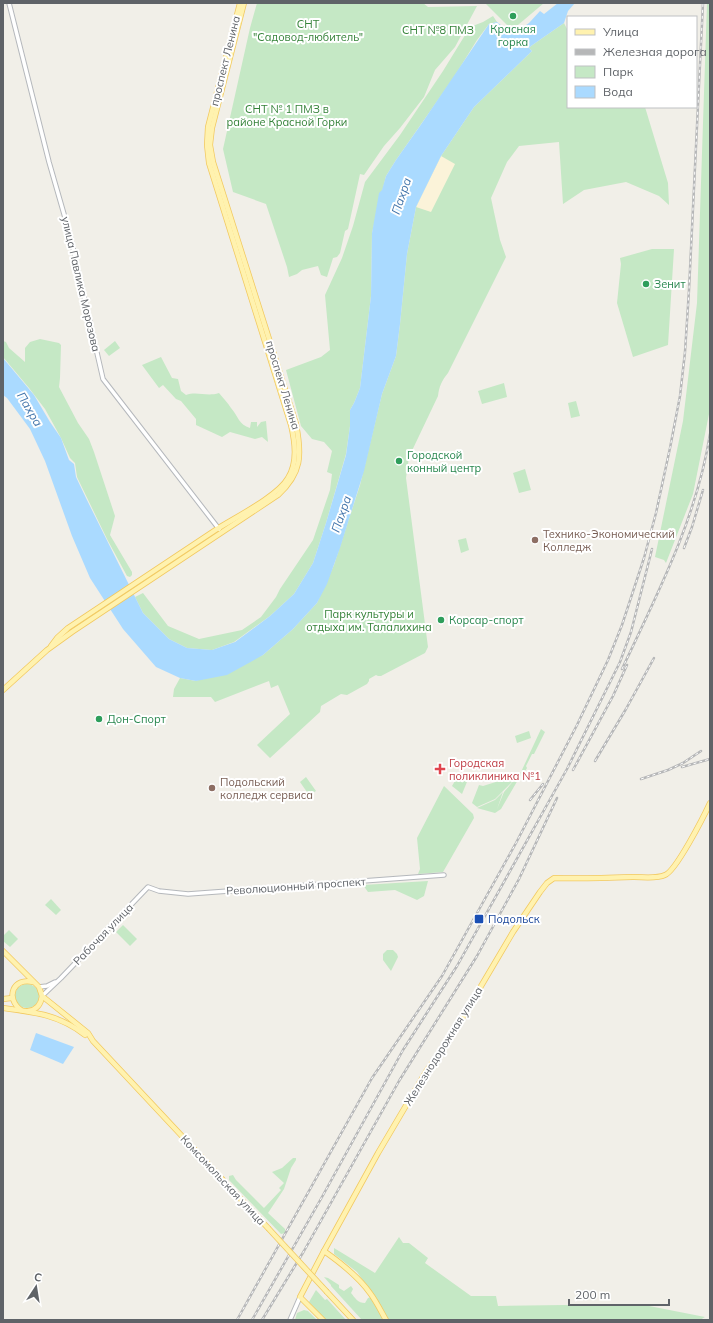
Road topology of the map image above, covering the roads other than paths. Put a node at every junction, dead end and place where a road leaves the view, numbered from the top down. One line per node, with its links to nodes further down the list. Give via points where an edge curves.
1 (9, 3): 4 (street, улица Павлика Морозова, via 70,235 103,379)
2 (240, 3): 4 (main road, проспект Ленина, via 208,127 209,163 291,425 295,452 292,470 283,485)
3 (244, 3): 4 (main road, проспект Ленина, via 212,128 210,145 213,162 296,424 300,452 292,481 278,495)
4 (220, 530): 5 (main road, проспект Ленина, via 176,563); 5 (main road, проспект Ленина, via 174,557 68,628)
5 (47, 650): 6 (main road, проспект Ленина)
6 (3, 690)
7 (710, 803): 20 (main road, Железнодорожная улица, via 673,868 666,875 554,878 547,883 510,937 448,1042 427,1070)
8 (444, 875): 9 (street, Революционный проспект, via 188,894 159,891)
9 (148, 887): 11 (street, Рабочая улица)
10 (3, 951): 12 (main road)
11 (58, 981): 13 (street, Рабочая улица); 14 (street, Рабочая улица)
12 (34, 983): 13 (main road); 15 (main road, via 28,981 16,986)
13 (39, 987): 14 (main road)
14 (42, 996): 18 (main road, via 38,1007); 19 (main road, Комсомольская улица, via 77,1023)
15 (12, 998): 16 (main road); 18 (main road, via 15,1005)
16 (3, 999)
17 (3, 1008): 18 (main road, Комсомольская улица)
18 (24, 1011): 19 (main road, Комсомольская улица, via 63,1020)
19 (93, 1041): 24 (main road, Комсомольская улица, bridge)
20 (324, 1251): 21 (main road, Железнодорожная улица); 25 (main road, via 359,1280)
21 (300, 1297): 22 (street, Железнодорожная улица); 23 (main road)
22 (290, 1320)
23 (323, 1320)
24 (354, 1320)
25 (386, 1320)

